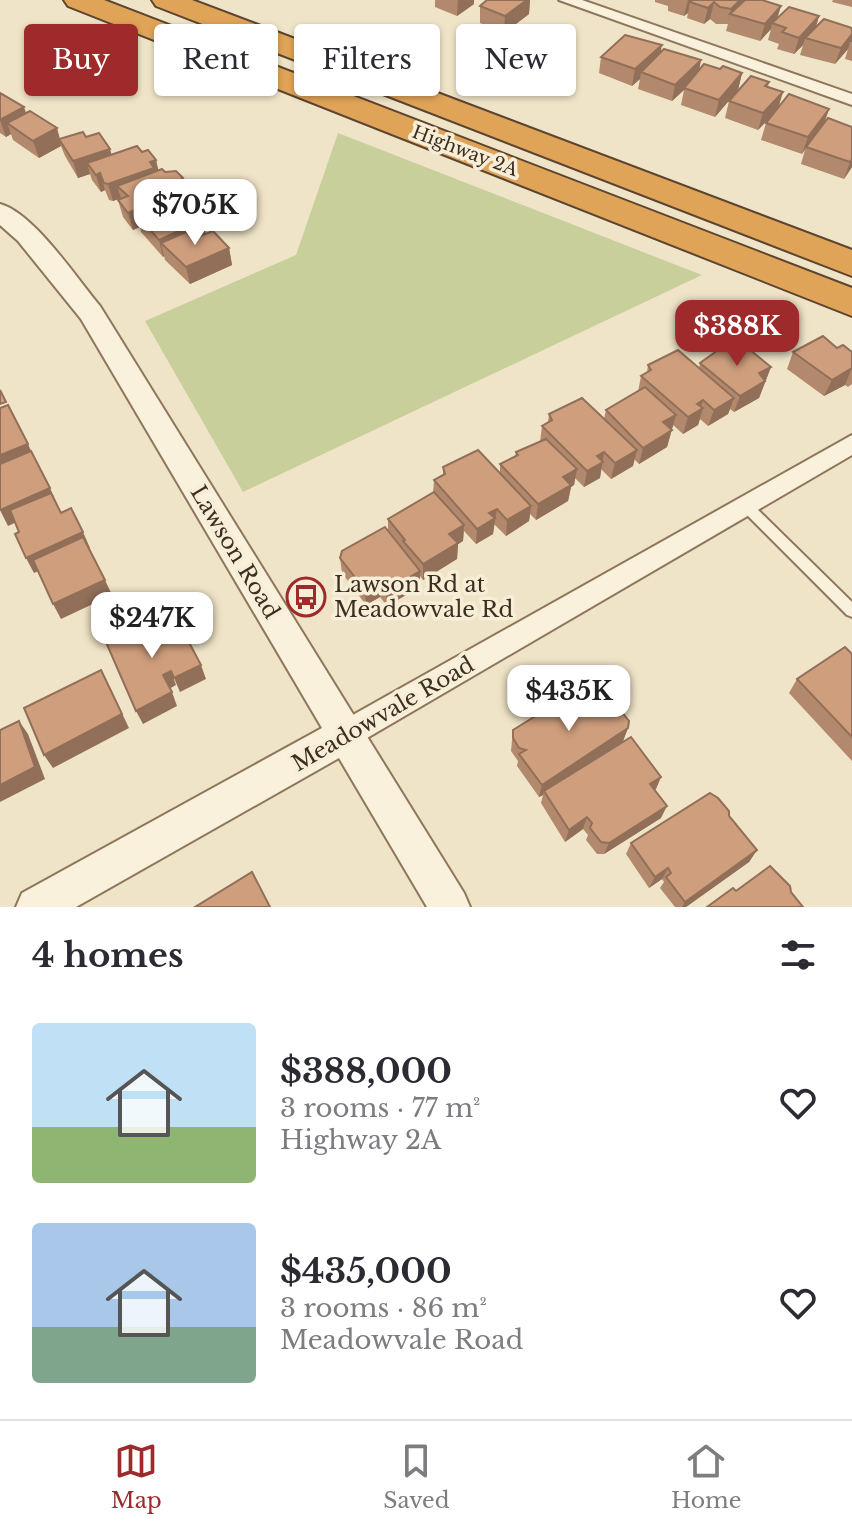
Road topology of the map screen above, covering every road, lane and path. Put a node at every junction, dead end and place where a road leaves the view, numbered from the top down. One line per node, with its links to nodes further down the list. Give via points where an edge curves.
1 (78, 0): 7 (highway, Highway 2A)
2 (166, 0): 6 (highway, Highway 2A)
3 (567, 0): 4 (street)
4 (852, 100)
5 (0, 212): 11 (street, Lawson Road, via 27,235 91,313)
6 (852, 264)
7 (852, 303)
8 (852, 444): 9 (street, Meadowvale Road)
9 (747, 507): 10 (lane); 11 (street, Meadowvale Road)
10 (852, 611)
11 (345, 735): 12 (street, Meadowvale Road); 13 (street, Lawson Road)
12 (36, 907)
13 (450, 907)

